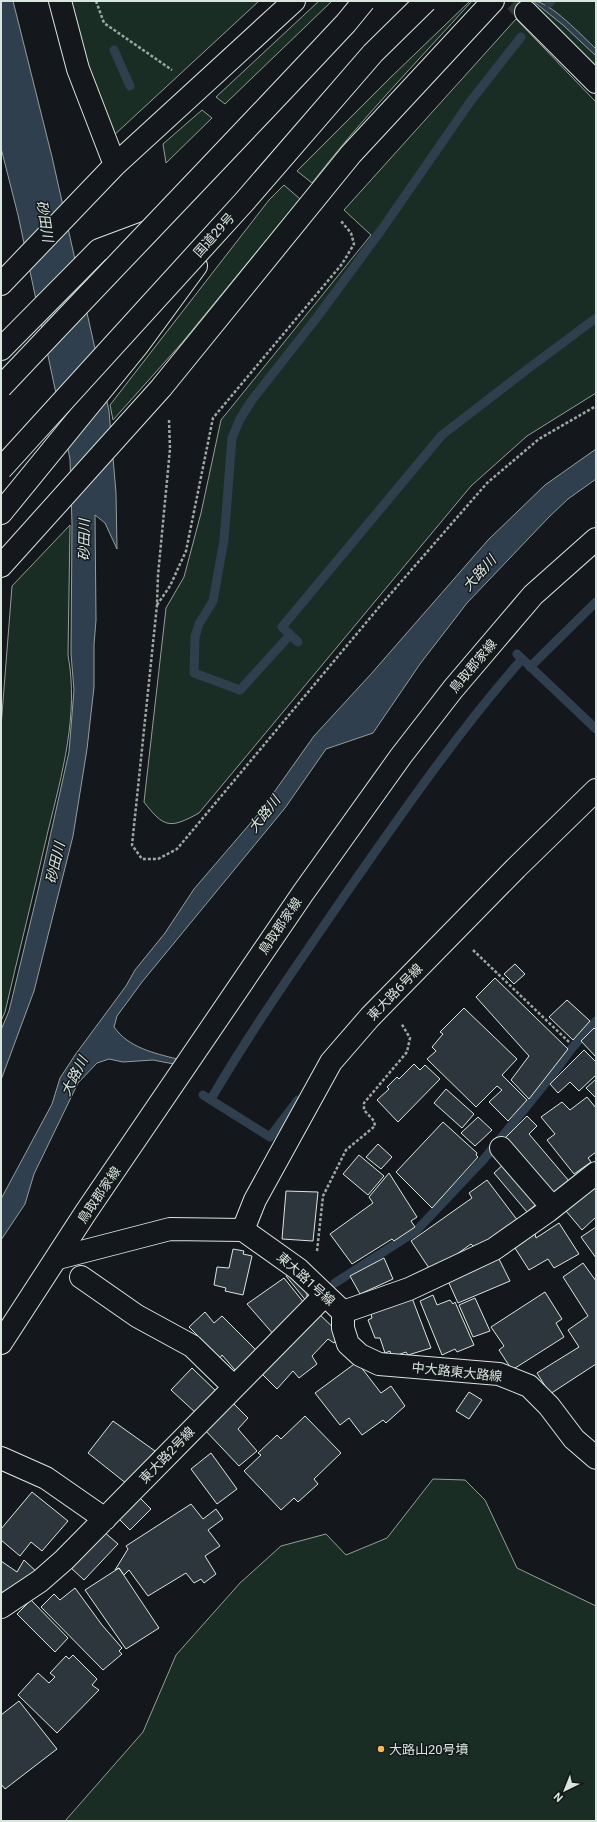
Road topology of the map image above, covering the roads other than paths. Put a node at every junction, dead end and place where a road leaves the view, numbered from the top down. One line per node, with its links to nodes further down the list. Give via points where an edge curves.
1 (60, 1): 8 (main road, via 78,69)
2 (294, 1): 8 (main road)
3 (364, 1): 10 (main road, bridge, via 205,174)
4 (426, 1): 9 (main road, 国道29号, bridge, via 373,53)
5 (493, 1): 17 (main road, via 351,154 160,388)
6 (526, 12): 7 (main road)
7 (596, 82)
8 (114, 165): 11 (main road)
9 (244, 202): 14 (main road, 国道29号, bridge); 15 (main road, bridge, via 138,345)
10 (147, 232): 12 (main road, via 99,250); 13 (main road, bridge)
11 (1, 284)
12 (1, 349)
13 (1, 387)
14 (1, 469)
15 (1, 513)
16 (596, 539): 23 (main road, 鳥取郡家線, via 533,595 453,689 401,756 294,906)
17 (1, 566)
18 (596, 790): 22 (main road, 東大路6号線, via 453,932 331,1062 255,1200)
19 (502, 1148): 21 (main road)
20 (596, 1173): 21 (main road, 東大路1号線)
21 (552, 1207): 26 (main road, 東大路1号線, via 494,1249 409,1289)
22 (243, 1230): 23 (main road, via 170,1229); 25 (main road, 東大路1号線, via 270,1248)
23 (58, 1258): 27 (main road, 鳥取郡家線)
24 (81, 1277): 28 (main road, via 136,1316 192,1346)
25 (318, 1288): 26 (main road, 東大路1号線); 28 (main road, 東大路2号線)
26 (343, 1312): 30 (main road, 中大路東大路線, via 348,1344 360,1355 379,1364 499,1374 529,1386 549,1406 574,1439)
27 (1, 1343)
28 (233, 1386): 31 (main road, 東大路2号線)
29 (1, 1458): 31 (main road, via 46,1478)
30 (596, 1458)
31 (105, 1519): 32 (main road, 東大路2号線, via 40,1581)
32 (1, 1607)

